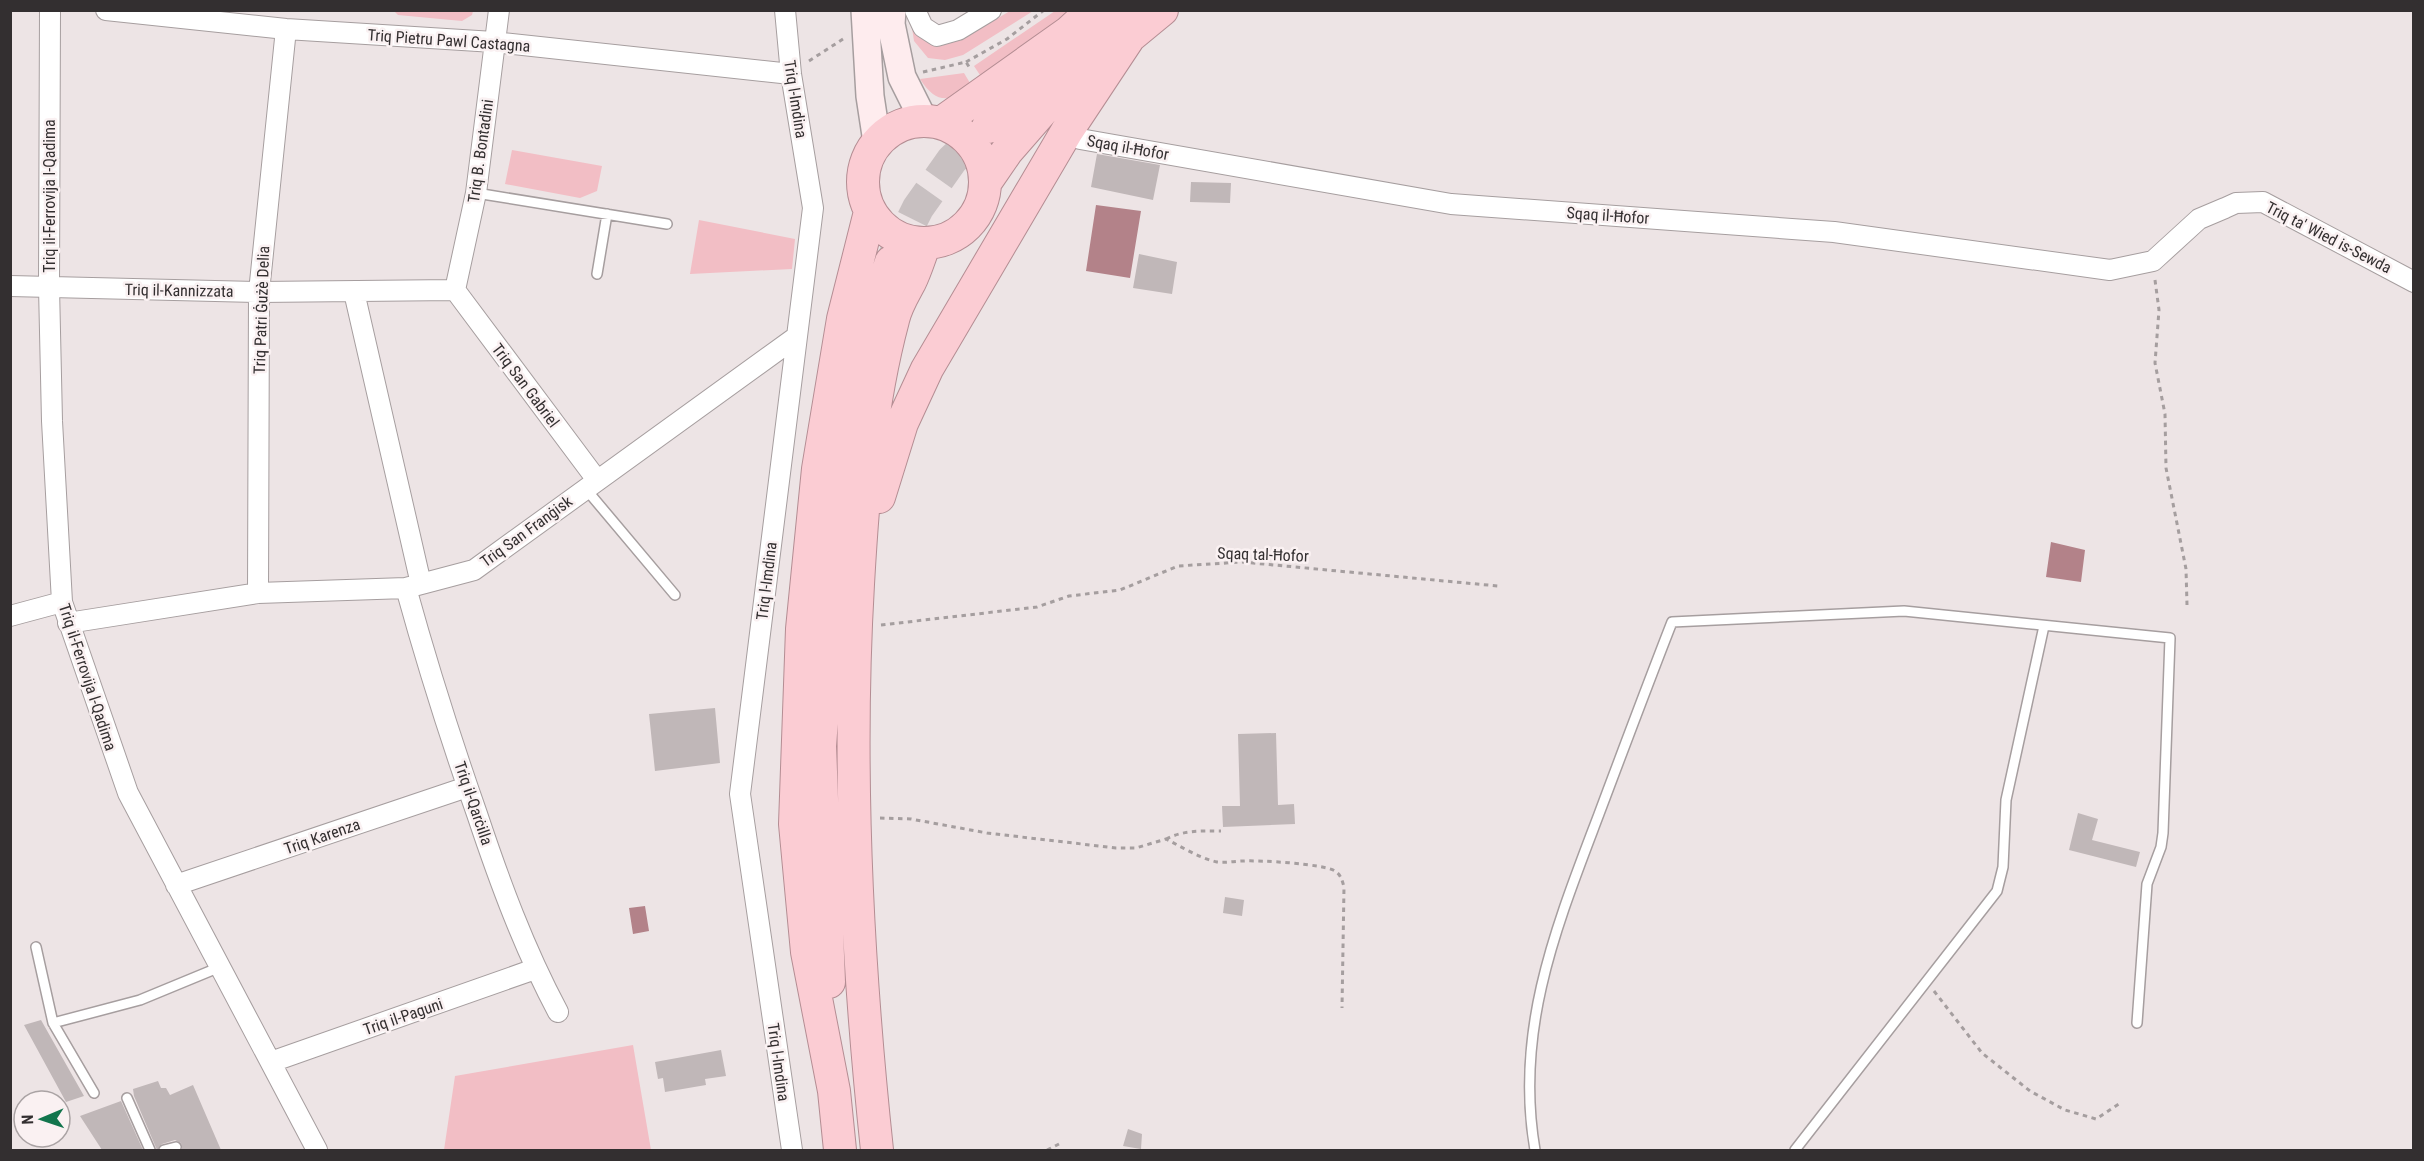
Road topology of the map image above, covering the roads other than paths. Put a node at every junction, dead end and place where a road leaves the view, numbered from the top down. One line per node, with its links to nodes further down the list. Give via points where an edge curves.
1 (50, 10): 31 (street, Triq il-Ferrovija l-Qadima)
2 (106, 10): 11 (street, Triq Pietru Pawl Castagna)
3 (499, 10): 14 (street, Triq B. Bontadini)
4 (785, 10): 15 (street, Triq l-Imdina)
5 (865, 10): 19 (main road)
6 (892, 10): 16 (main road, via 891,24 902,77)
7 (915, 10): 8 (street, via 923,27 937,36 958,30)
8 (991, 10)
9 (1094, 10): 16 (highway, via 984,93)
10 (1162, 10): 12 (highway)
11 (230, 17): 13 (street, Triq Pietru Pawl Castagna)
12 (1127, 25): 17 (highway); 18 (highway); 20 (highway, via 1048,104)
13 (286, 28): 14 (street, Triq Pietru Pawl Castagna); 33 (street, Triq Patri Ġużè Delia)
14 (494, 42): 15 (street, Triq Pietru Pawl Castagna); 21 (street, Triq B. Bontadini)
15 (791, 74): 35 (street, Triq l-Imdina, via 813,208)
16 (933, 122): 19 (highway, via 907,123); 20 (highway, via 956,129 968,140 983,168)
17 (988, 127)
18 (1067, 131): 26 (street, Sqaq il-Ħofor, via 1080,139 1451,204 1834,232 2109,270); 42 (highway, via 909,405 878,500)
19 (877, 142): 22 (highway, via 864,170 862,185)
20 (985, 183): 25 (highway, via 982,199 967,225 954,235)
21 (476, 193): 23 (lane); 32 (street, Triq B. Bontadini)
22 (868, 206): 25 (highway, via 884,229 903,240); 54 (highway, via 843,319 818,469 802,629 795,824 807,952)
23 (607, 214): 24 (lane); 28 (lane)
24 (667, 224)
25 (925, 243): 42 (highway, via 899,300 888,343 863,497)
26 (2153, 261): 29 (street, Triq ta' Wied is-Sewda, via 2199,219 2236,203 2263,202)
27 (891, 262): 54 (highway, via 868,329 848,437 836,531 820,746)
28 (597, 274)
29 (2414, 282)
30 (10, 286): 31 (street, Triq il-Kannizzata)
31 (49, 287): 33 (street, Triq il-Kannizzata); 40 (street, Triq il-Ferrovija l-Qadima)
32 (455, 290): 34 (street, Triq il-Kannizzata); 36 (street, Triq San Gabriel)
33 (259, 292): 34 (street, Triq il-Kannizzata); 38 (street, Triq Patri Ġużè Delia)
34 (354, 292): 37 (street, Triq il-Qarċilla)
35 (796, 338): 36 (street, Triq San Franġisk); 61 (street, Triq l-Imdina, via 740,794)
36 (591, 484): 37 (street, Triq San Franġisk, via 474,570); 39 (lane)
37 (413, 586): 38 (street, Triq San Franġisk); 45 (street, Triq il-Qarċilla)
38 (258, 593): 43 (street, Triq San Franġisk)
39 (675, 595)
40 (62, 602): 41 (street); 43 (street, Triq il-Ferrovija l-Qadima)
41 (10, 616)
42 (856, 618): 63 (highway, via 855,816 866,1047)
43 (68, 622): 46 (street, Triq il-Ferrovija l-Qadima, via 128,794)
44 (2044, 626): 52 (lane, via 2170,638 2163,833 2147,884); 64 (lane, via 1904,611 1672,622 1575,879 1542,980 1531,1054 1531,1130); 65 (lane, via 2006,800 2001,879 1990,901)
45 (467, 787): 46 (street, Triq Karenza); 49 (street, Triq il-Qarċilla, via 510,911)
46 (176, 885): 48 (street, Triq il-Ferrovija l-Qadima)
47 (36, 947): 51 (lane)
48 (220, 967): 51 (lane, via 140,1000); 53 (street, Triq il-Ferrovija l-Qadima)
49 (535, 969): 50 (street, Triq il-Qarċilla); 53 (street, Triq il-Paguni)
50 (558, 1012)
51 (53, 1023): 55 (lane)
52 (2137, 1023)
53 (270, 1062): 60 (street, Triq il-Ferrovija l-Qadima)
54 (834, 1091): 62 (highway)
55 (94, 1093)
56 (127, 1098): 58 (lane)
57 (176, 1147): 59 (lane)
58 (150, 1150)
59 (164, 1150)
60 (317, 1150)
61 (792, 1150)
62 (840, 1150)
63 (877, 1150)
64 (1535, 1150)
65 (1795, 1150)

